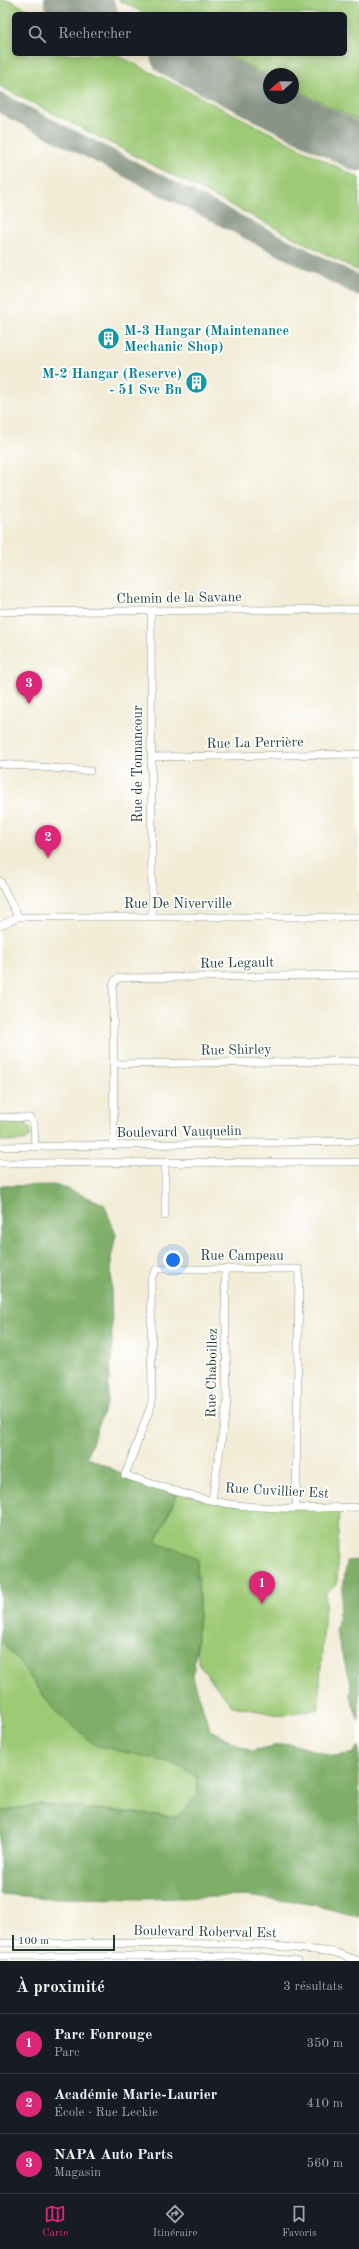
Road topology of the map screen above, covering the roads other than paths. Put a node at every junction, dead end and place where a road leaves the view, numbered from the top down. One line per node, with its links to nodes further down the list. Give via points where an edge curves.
1 (359, 609): 3 (street, Chemin de la Savane)
2 (0, 612): 3 (street, Chemin de la Savane)
3 (151, 612): 5 (street, Rue de Tonnancour)
4 (359, 754): 5 (street, Rue La Perrière)
5 (151, 757): 11 (street, Rue de Tonnancour)
6 (0, 764): 7 (street)
7 (90, 771)
8 (0, 881): 10 (street)
9 (359, 916): 11 (street, Rue De Niverville)
10 (18, 917): 11 (street, Rue De Niverville); 12 (street, Rue De Niverville)
11 (152, 917)
12 (0, 926)
13 (359, 975): 15 (street, Rue Legault, via 121,977 116,980 113,988)
14 (359, 1061): 15 (street, Rue Shirley)
15 (114, 1064): 18 (street)
16 (0, 1117): 20 (street, via 30,1118 34,1125)
17 (359, 1142): 18 (street, Boulevard Vauquelin)
18 (114, 1146): 20 (street, Boulevard Vauquelin)
19 (0, 1147): 20 (street, Boulevard Vauquelin)
20 (35, 1147)
21 (165, 1162): 22 (street, Boulevard Vauquelin); 23 (street, Boulevard Vauquelin); 24 (street)
22 (359, 1162)
23 (0, 1163)
24 (165, 1216)
25 (225, 1269): 26 (street, Rue Campeau, via 157,1269 151,1279 152,1403); 27 (street, Rue Chaboillez, via 227,1404); 29 (street, Rue Campeau, via 299,1269)
26 (125, 1475): 27 (street, Rue Cuvillier Est, via 178,1493)
27 (212, 1500): 29 (street, Rue Cuvillier Est, via 237,1505)
28 (359, 1507): 29 (street, Rue Cuvillier Est)
29 (296, 1508)
30 (0, 1943): 33 (street, Boulevard Roberval Est, via 255,1944 334,1952)
31 (0, 1956): 32 (street, Boulevard Roberval Est, via 247,1956)
32 (298, 1961)
33 (359, 1961)

